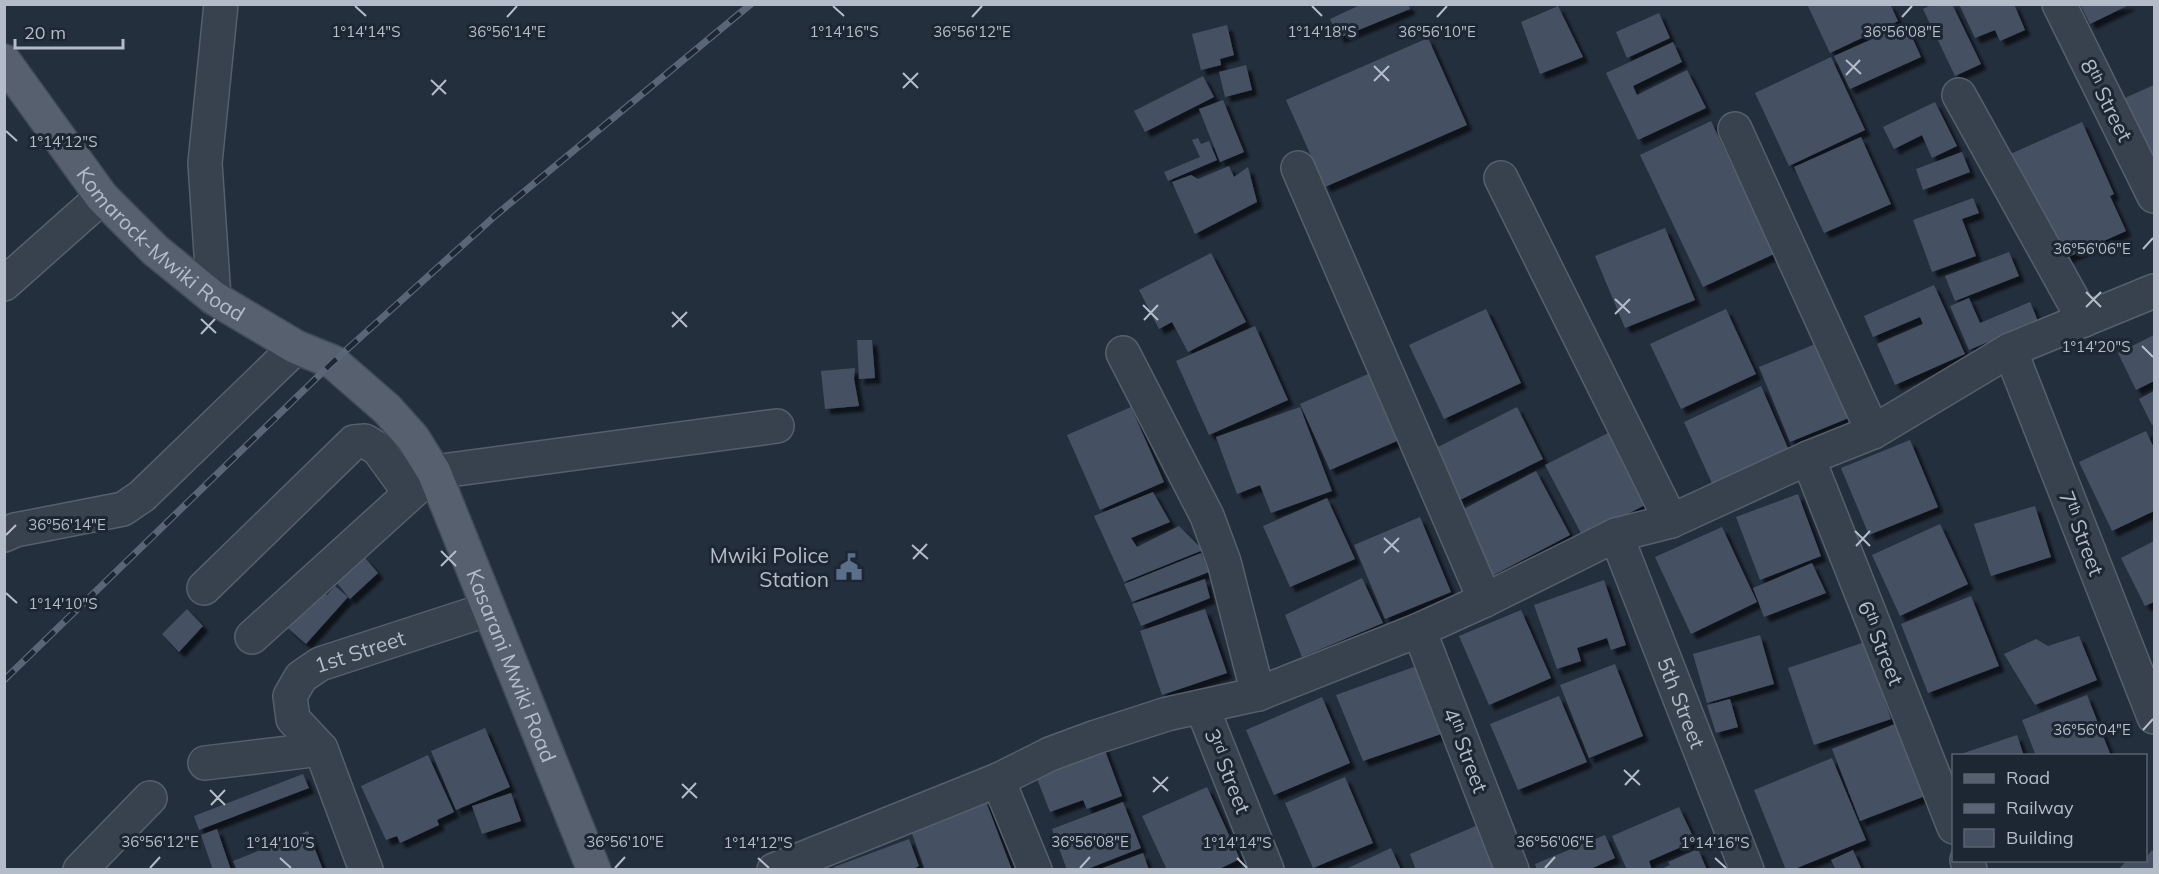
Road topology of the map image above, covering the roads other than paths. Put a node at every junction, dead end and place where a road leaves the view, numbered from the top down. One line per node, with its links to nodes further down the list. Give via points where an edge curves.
1 (221, 4): 12 (street, via 205,163)
2 (2059, 4): 9 (street, 8ᵗʰ Street)
3 (4, 61): 8 (main road, Komarock-Mwiki Road)
4 (1959, 95): 13 (street)
5 (1735, 129): 18 (street)
6 (1298, 168): 25 (street)
7 (1501, 178): 21 (street)
8 (102, 196): 10 (street); 12 (main road, Komarock-Mwiki Road, via 155,250)
9 (2154, 196)
10 (4, 284)
11 (2154, 291): 13 (street)
12 (214, 298): 14 (main road, Komarock-Mwiki Road)
13 (2084, 320): 15 (street)
14 (296, 347): 20 (main road, Kasarani Mwiki Road, via 333,362 413,438); 22 (street, via 142,496 123,508)
15 (2010, 350): 18 (street); 31 (street, 7ᵗʰ Street)
16 (1123, 353): 29 (street, via 1207,516 1224,562)
17 (777, 426): 20 (street)
18 (1873, 432): 19 (street)
19 (1808, 458): 21 (street); 36 (street, 6ᵗʰ Street)
20 (422, 483): 24 (street, via 365,441 354,442); 26 (main road, Kasarani Mwiki Road); 28 (street)
21 (1671, 521): 23 (street)
22 (4, 535)
23 (1616, 535): 25 (street); 44 (street, 5th Street)
24 (204, 588)
25 (1485, 600): 27 (street)
26 (489, 609): 32 (street, 1st Street, via 320,664 301,677 290,696 293,719); 40 (main road, Kasarani Mwiki Road)
27 (1419, 630): 29 (street); 43 (street, 4ᵗʰ Street)
28 (252, 637)
29 (1258, 694): 30 (street)
30 (1202, 707): 34 (street, via 1096,737); 42 (street, 3ʳᵈ Street)
31 (2154, 717)
32 (321, 749): 33 (street); 39 (street, 1st Street)
33 (205, 763)
34 (998, 780): 37 (street); 41 (street)
35 (150, 798): 38 (street)
36 (1952, 824)
37 (791, 866)
38 (80, 870)
39 (366, 870)
40 (594, 870)
41 (1035, 870)
42 (1267, 870)
43 (1512, 870)
44 (1747, 870)

